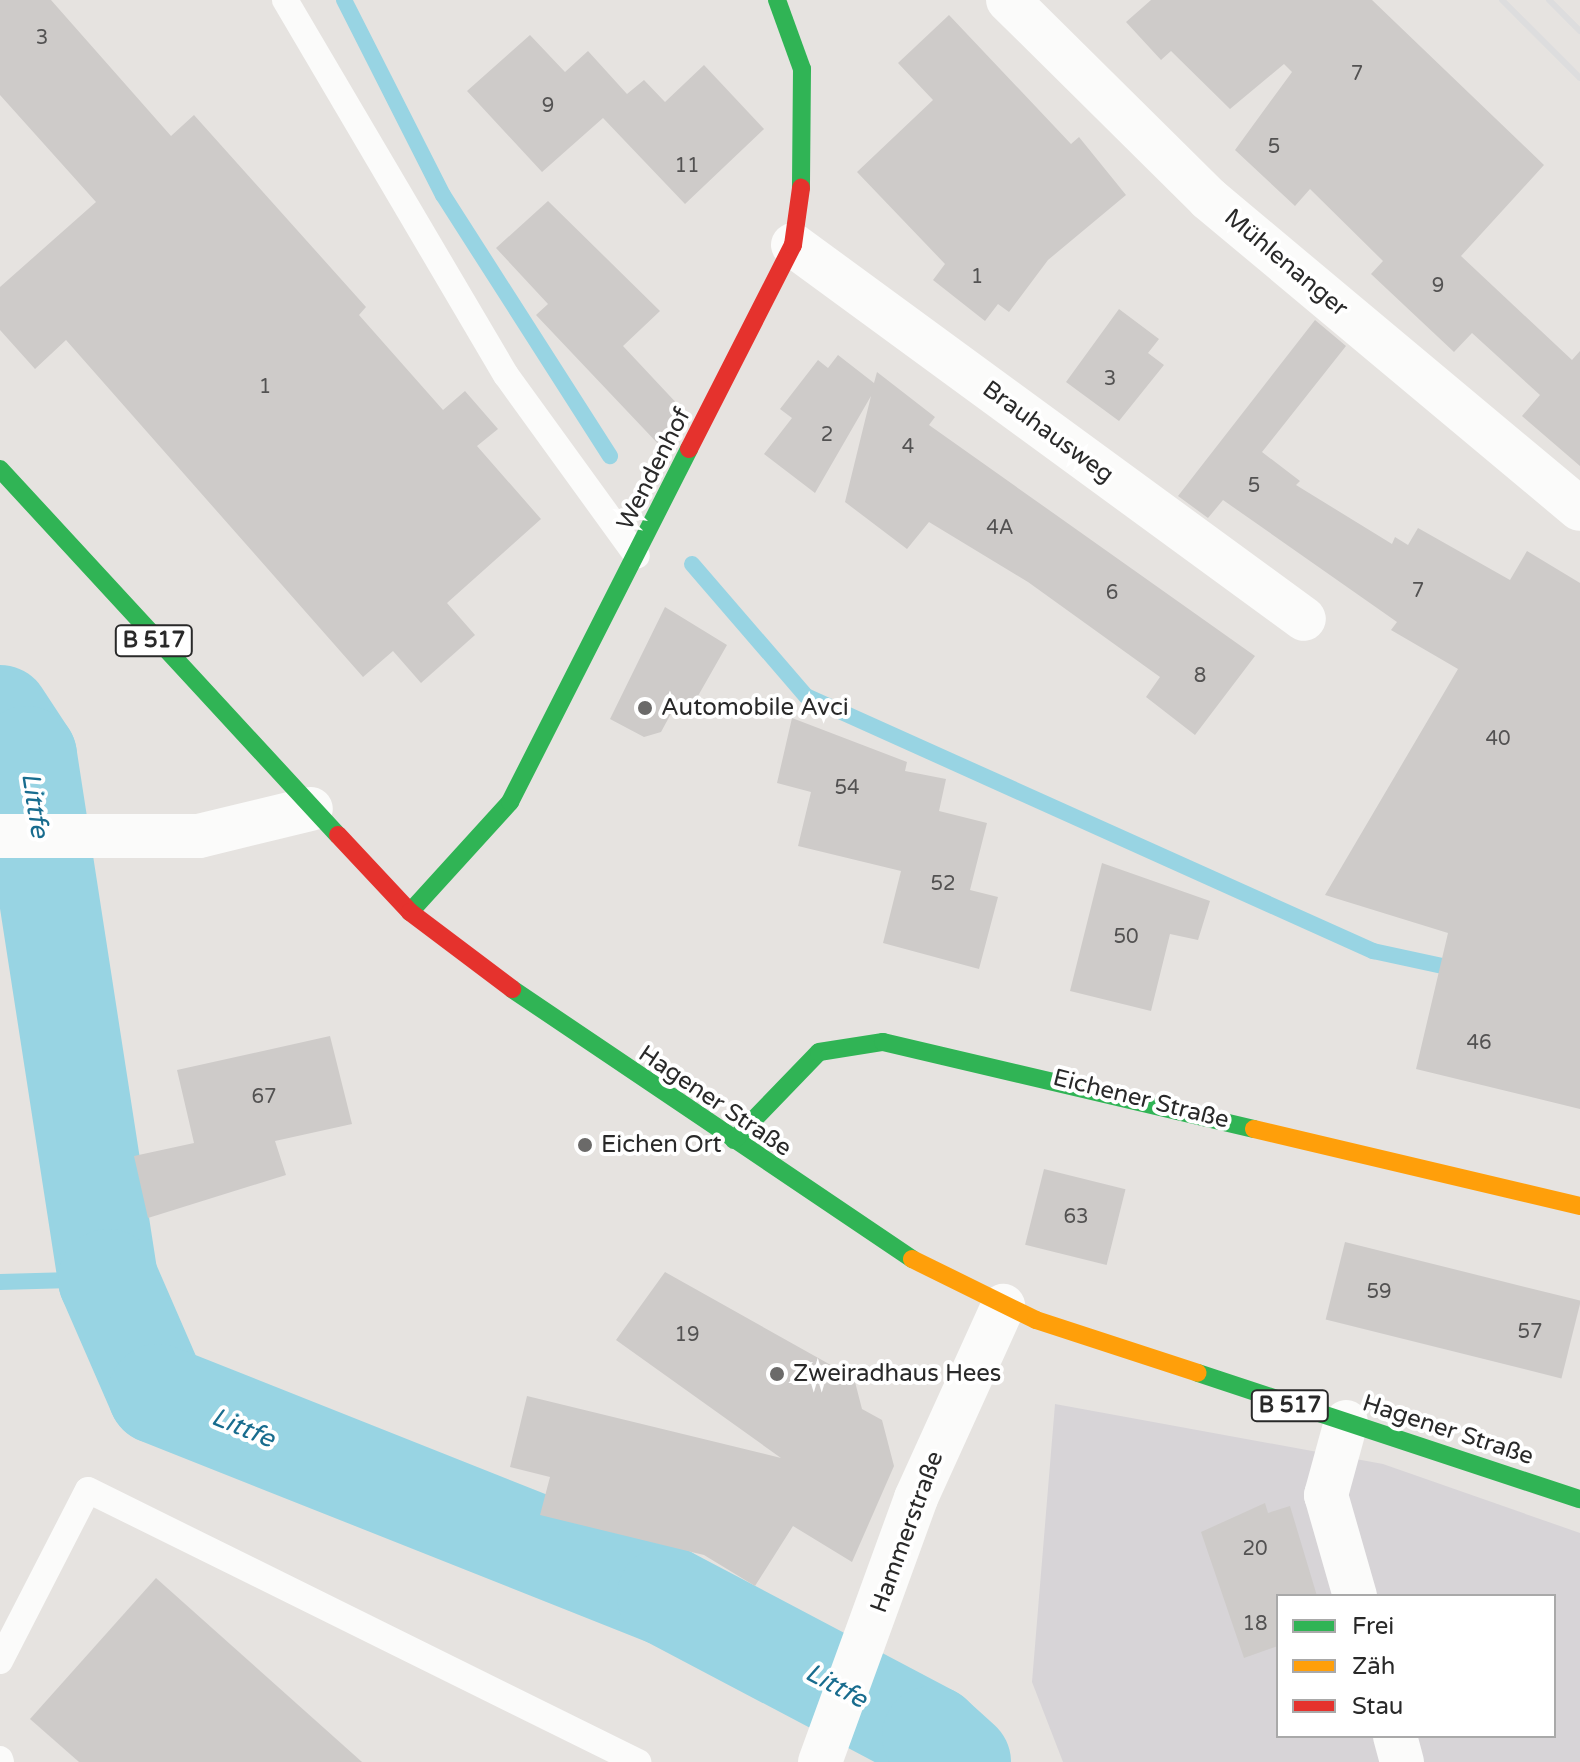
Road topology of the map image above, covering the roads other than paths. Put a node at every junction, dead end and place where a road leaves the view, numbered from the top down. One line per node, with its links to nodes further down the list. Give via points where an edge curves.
1 (285, 0): 7 (lane, via 506,375)
2 (777, 0): 4 (street, Wendenhof, via 802,69 805,155)
3 (1008, 0): 6 (street, Mühlenanger, via 1209,199)
4 (793, 245): 7 (street, Wendenhof); 8 (street, Brauhausweg)
5 (0, 469): 9 (street, Hagener Straße / B 517)
6 (1580, 509)
7 (637, 556): 11 (street, Wendenhof, via 510,802 461,864)
8 (1304, 619)
9 (311, 809): 10 (street, via 199,836); 11 (street, Hagener Straße / B 517)
10 (0, 836)
11 (410, 912): 12 (street, Hagener Straße / B 517, via 562,1027)
12 (734, 1140): 13 (street, Eichener Straße, via 819,1052 883,1042); 14 (street, Hagener Straße / B 517, via 852,1222)
13 (1580, 1206)
14 (1003, 1306): 15 (street, Hagener Straße / B 517); 21 (street, Hammerstraße, via 916,1498)
15 (1346, 1422): 16 (street, Hagener Straße / B 517); 17 (street, via 1326,1495)
16 (1580, 1499)
17 (1354, 1594)
18 (0, 1661): 20 (lane, via 88,1490)
19 (1396, 1738): 22 (street)
20 (638, 1762)
21 (820, 1762)
22 (1402, 1762)

